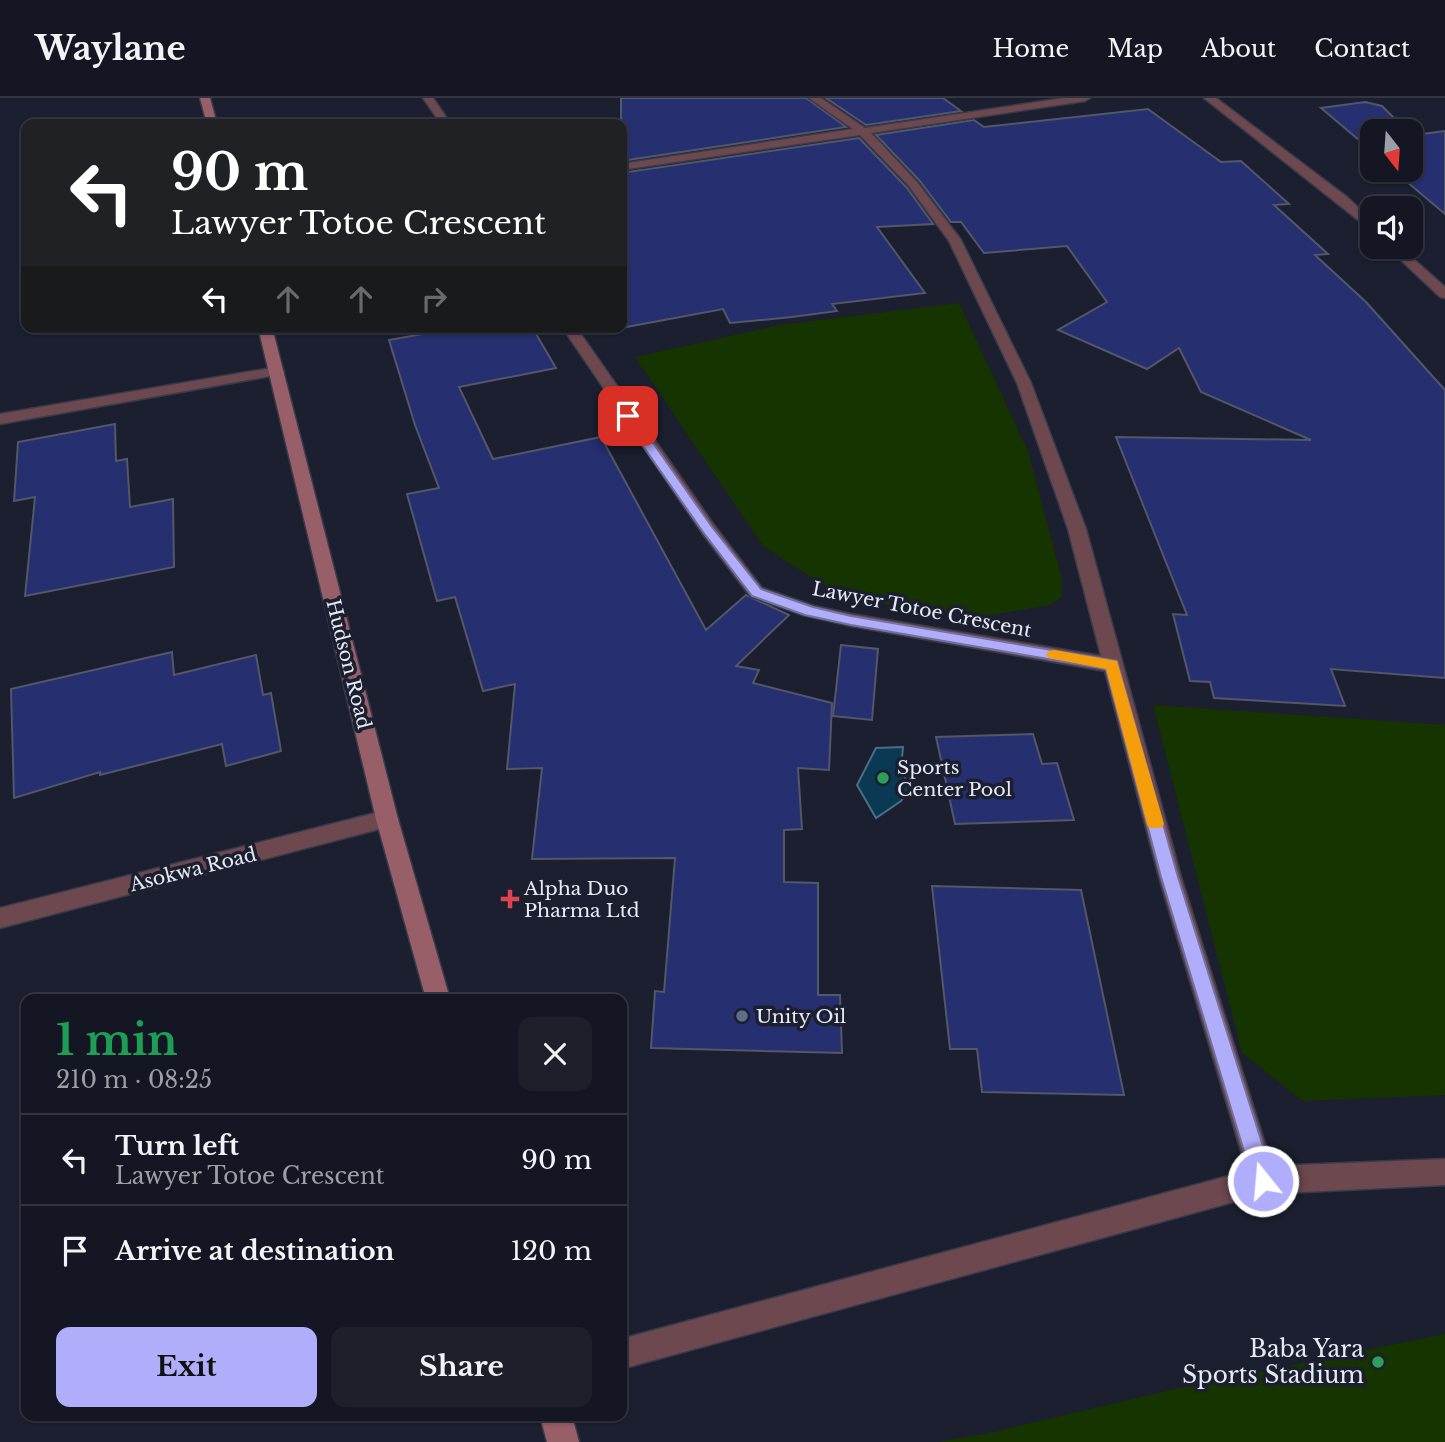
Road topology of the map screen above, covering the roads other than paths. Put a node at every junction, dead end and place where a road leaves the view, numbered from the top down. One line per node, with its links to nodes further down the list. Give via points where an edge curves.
1 (205, 98): 6 (street)
2 (428, 98): 7 (street)
3 (814, 98): 8 (street)
4 (1085, 98): 8 (street)
5 (1209, 98): 10 (street)
6 (211, 119)
7 (443, 119)
8 (864, 132): 9 (street); 17 (street, via 913,184 955,240 1024,383 1076,529)
9 (627, 166)
10 (1360, 216)
11 (1406, 259): 12 (street)
12 (1445, 294)
13 (267, 333): 15 (street, Hudson Road)
14 (573, 333): 17 (street, Lawyer Totoe Crescent, via 757,592 851,620)
15 (277, 371): 16 (street); 18 (street, Hudson Road)
16 (0, 419)
17 (1112, 665): 22 (street, via 1170,877)
18 (387, 820): 19 (street, Asokwa Road); 20 (street, Hudson Road)
19 (0, 918)
20 (437, 994)
21 (1445, 1172): 22 (street)
22 (1263, 1181): 23 (street)
23 (627, 1352)
24 (557, 1421): 25 (street)
25 (563, 1442)

